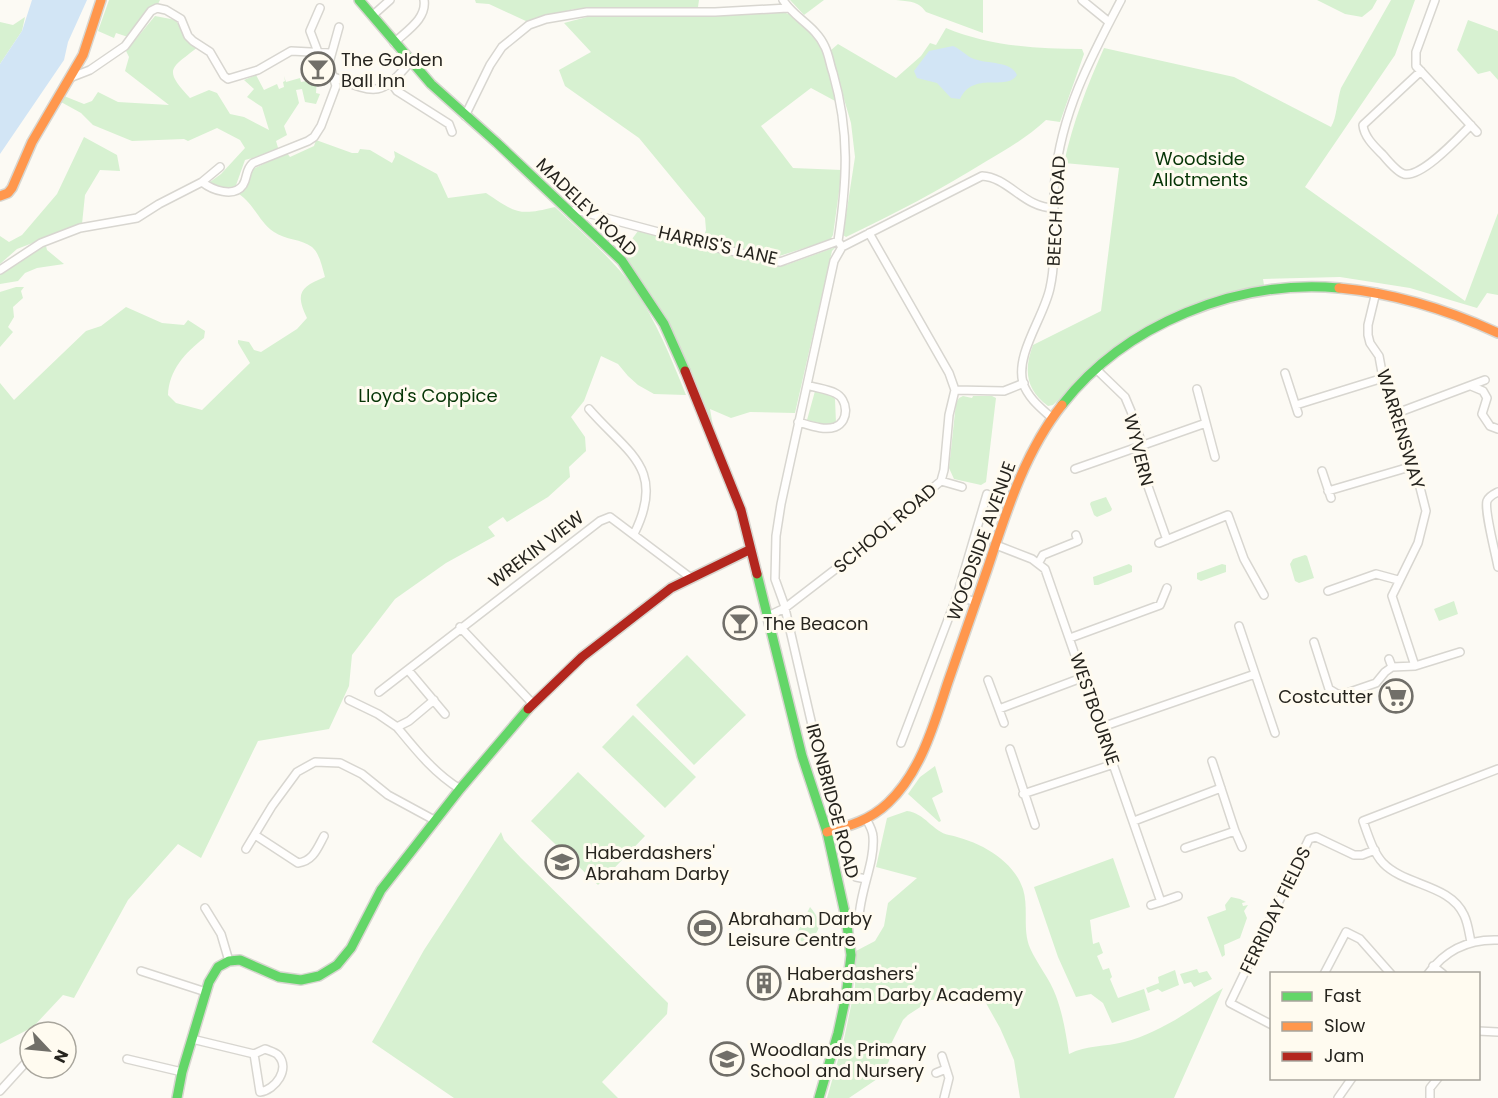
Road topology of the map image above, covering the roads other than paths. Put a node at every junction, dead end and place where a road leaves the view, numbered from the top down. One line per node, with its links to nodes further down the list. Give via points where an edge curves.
1 (101, 0): 19 (street)
2 (358, 0): 11 (street, MADELEY ROAD)
3 (390, 0): 11 (street)
4 (424, 0): 14 (street, via 421,17)
5 (783, 0): 10 (street)
6 (1082, 0): 12 (street)
7 (1121, 0): 12 (street, BEECH ROAD)
8 (1435, 0): 18 (street, via 1416,52 1416,66)
9 (321, 8): 15 (street, via 310,32)
10 (788, 8): 22 (street, via 587,12 546,20 529,26 502,47); 32 (street, via 806,22 825,47 838,92 846,144)
11 (372, 16): 14 (street, MADELEY ROAD)
12 (1109, 22): 29 (street, BEECH ROAD, via 1063,129)
13 (339, 27): 16 (street)
14 (394, 43): 17 (street, MADELEY ROAD)
15 (318, 52): 16 (street); 19 (street, via 291,51 258,70 228,79 210,52 188,36 181,19 157,8 125,46 90,70)
16 (330, 53): 20 (street)
17 (411, 62): 21 (street); 22 (street, MADELEY ROAD)
18 (1421, 71): 23 (street); 23 (street, via 1363,125 1363,131 1386,158 1402,174 1420,170)
19 (72, 77): 28 (street, via 32,142 12,188)
20 (334, 77): 21 (street, via 366,89 382,89); 27 (street, via 336,86 314,137 253,163 236,191 225,192)
21 (392, 84): 24 (street, via 449,123)
22 (465, 116): 30 (street, MADELEY ROAD)
23 (1471, 125): 25 (street)
24 (452, 132)
25 (1478, 132)
26 (220, 167): 27 (street)
27 (202, 182): 33 (street, via 137,218 80,228 41,243)
28 (0, 196)
29 (1054, 208): 31 (street, HARRIS'S LANE, via 1025,200 991,176 982,176); 40 (street, BEECH ROAD, via 1050,288 1023,357)
30 (569, 212): 32 (street, HARRIS'S LANE, via 576,210 780,262); 65 (street, MADELEY ROAD, via 622,261 664,324 741,510)
31 (869, 232): 32 (street, HARRIS'S LANE); 44 (street)
32 (840, 244): 42 (street)
33 (0, 270)
34 (1376, 292): 35 (street, WOODSIDE AVENUE, via 1447,312); 36 (street, WOODSIDE AVENUE, via 1302,285 1246,293 1193,309 1114,354); 38 (street, WARRENSWAY, via 1368,335 1379,356)
35 (1498, 333)
36 (1096, 369): 47 (street, WOODSIDE AVENUE); 51 (street, WYVERN, via 1125,397)
37 (1285, 373): 38 (street, via 1297,409)
38 (1383, 378): 46 (street, WARRENSWAY)
39 (1485, 380): 41 (street)
40 (1023, 383): 44 (street, via 1004,391); 47 (street, via 1033,400)
41 (1468, 385): 46 (street); 50 (street, via 1486,394 1482,414 1490,426)
42 (807, 386): 48 (street); 48 (street, via 837,393 846,413 836,427)
43 (1197, 389): 49 (street)
44 (955, 390): 56 (street, SCHOOL ROAD)
45 (589, 409): 60 (street, via 643,469 644,505)
46 (1397, 413): 53 (street, WARRENSWAY)
47 (1052, 418): 64 (street, WOODSIDE AVENUE, via 1017,484)
48 (798, 422): 75 (street, via 776,536 775,579)
49 (1206, 423): 51 (street); 52 (street)
50 (1498, 429)
51 (1142, 445): 54 (street); 62 (street, WYVERN, via 1144,475)
52 (1215, 458)
53 (1413, 466): 55 (street, via 1329,494); 69 (street, WARRENSWAY, via 1426,511 1418,543)
54 (1075, 469)
55 (1322, 471)
56 (941, 481): 57 (street); 75 (street, SCHOOL ROAD)
57 (962, 487)
58 (1498, 492): 67 (street, via 1487,500 1486,512)
59 (987, 494): 73 (street)
60 (634, 534): 68 (street, WREKIN VIEW); 78 (street, WREKIN VIEW, via 610,517 600,521)
61 (1076, 535): 66 (street, via 1078,541 1044,555)
62 (1167, 540): 63 (street); 72 (street, via 1228,515 1244,559)
63 (1159, 543)
64 (996, 545): 66 (street); 74 (street, WOODSIDE AVENUE)
65 (749, 550): 68 (street); 76 (street, IRONBRIDGE ROAD)
66 (1039, 562): 79 (street, WESTBOURNE)
67 (1498, 569)
68 (691, 578): 92 (street, via 671,588 582,657)
69 (1398, 580): 71 (street, via 1376,574); 83 (street, WARRENSWAY, via 1392,596)
70 (1167, 588): 79 (street, via 1160,605)
71 (1328, 591)
72 (1264, 595)
73 (957, 596): 74 (street); 100 (street)
74 (976, 602): 108 (street, WOODSIDE AVENUE, via 921,756 893,797)
75 (784, 608): 76 (street, SCHOOL ROAD); 96 (street)
76 (768, 616): 113 (street, IRONBRIDGE ROAD, via 802,756)
77 (1239, 626): 86 (street)
78 (460, 627): 85 (street, WREKIN VIEW); 92 (street)
79 (1070, 638): 87 (street, WESTBOURNE)
80 (1314, 642): 84 (street, via 1329,689 1334,693 1347,693 1376,683)
81 (1460, 652): 83 (street)
82 (1389, 659): 84 (street)
83 (1415, 666): 84 (street)
84 (1392, 667)
85 (408, 670): 89 (street, WREKIN VIEW); 91 (street)
86 (1255, 674): 98 (street); 99 (street)
87 (1084, 677): 93 (street); 98 (street, WESTBOURNE)
88 (988, 680): 93 (street)
89 (378, 692)
90 (349, 700): 97 (street)
91 (434, 700): 94 (street); 97 (street)
92 (534, 704): 106 (street)
93 (999, 709): 95 (street)
94 (445, 714)
95 (1004, 723)
96 (812, 725)
97 (397, 727): 106 (street, via 428,763)
98 (1102, 727): 103 (street, WESTBOURNE)
99 (1275, 733)
100 (901, 743)
101 (1010, 749): 107 (street)
102 (1212, 761): 105 (street)
103 (1114, 764): 107 (street); 109 (street, WESTBOURNE)
104 (1498, 769): 119 (street, via 1363,821)
105 (1221, 788): 109 (street); 112 (street)
106 (460, 789): 110 (street)
107 (1023, 794): 111 (street)
108 (866, 819): 113 (street, WOODSIDE AVENUE); 121 (street, via 873,836)
109 (1134, 820): 123 (street, WESTBOURNE)
110 (436, 821): 114 (street, via 388,795 347,766 315,762 297,772); 129 (street, via 381,891 351,948 333,968 312,979 295,980 244,961)
111 (1035, 825)
112 (1235, 831): 116 (street); 117 (street)
113 (827, 832): 152 (street, IRONBRIDGE ROAD, via 851,955 838,1033)
114 (255, 835): 115 (street, via 298,863 314,855); 118 (street)
115 (324, 836)
116 (1242, 847)
117 (1185, 848)
118 (246, 849)
119 (1375, 850): 128 (street, via 1393,871 1451,899 1464,915); 137 (street, FERRIDAY FIELDS, via 1354,855 1316,837 1310,838 1230,1003)
120 (856, 877): 121 (street)
121 (866, 879): 126 (street)
122 (1178, 896): 123 (street)
123 (1161, 902): 124 (street)
124 (1151, 905)
125 (205, 908): 129 (street, via 221,934)
126 (859, 918)
127 (1498, 940): 128 (street)
128 (1471, 942): 130 (street, via 1451,951)
129 (229, 961): 136 (street, via 214,971)
130 (1433, 966): 134 (street); 135 (street)
131 (141, 971): 136 (street)
132 (1325, 972): 133 (street, via 1346,932 1360,939)
133 (1389, 972)
134 (1429, 972)
135 (1440, 972)
136 (206, 992): 140 (street)
137 (1270, 1024)
138 (1480, 1031): 139 (street)
139 (1498, 1032)
140 (192, 1039): 141 (street); 146 (street)
141 (254, 1054): 141 (street, via 265,1049 282,1060 281,1075 268,1091 260,1092)
142 (942, 1056): 144 (street)
143 (128, 1059): 146 (street)
144 (946, 1069): 147 (street); 153 (street, via 949,1078)
145 (18, 1071): 150 (street)
146 (182, 1072): 151 (street)
147 (936, 1073)
148 (1351, 1080): 154 (street)
149 (1436, 1080): 155 (street, via 1430,1088)
150 (0, 1091)
151 (177, 1098)
152 (819, 1098)
153 (944, 1098)
154 (1338, 1098)
155 (1430, 1098)

